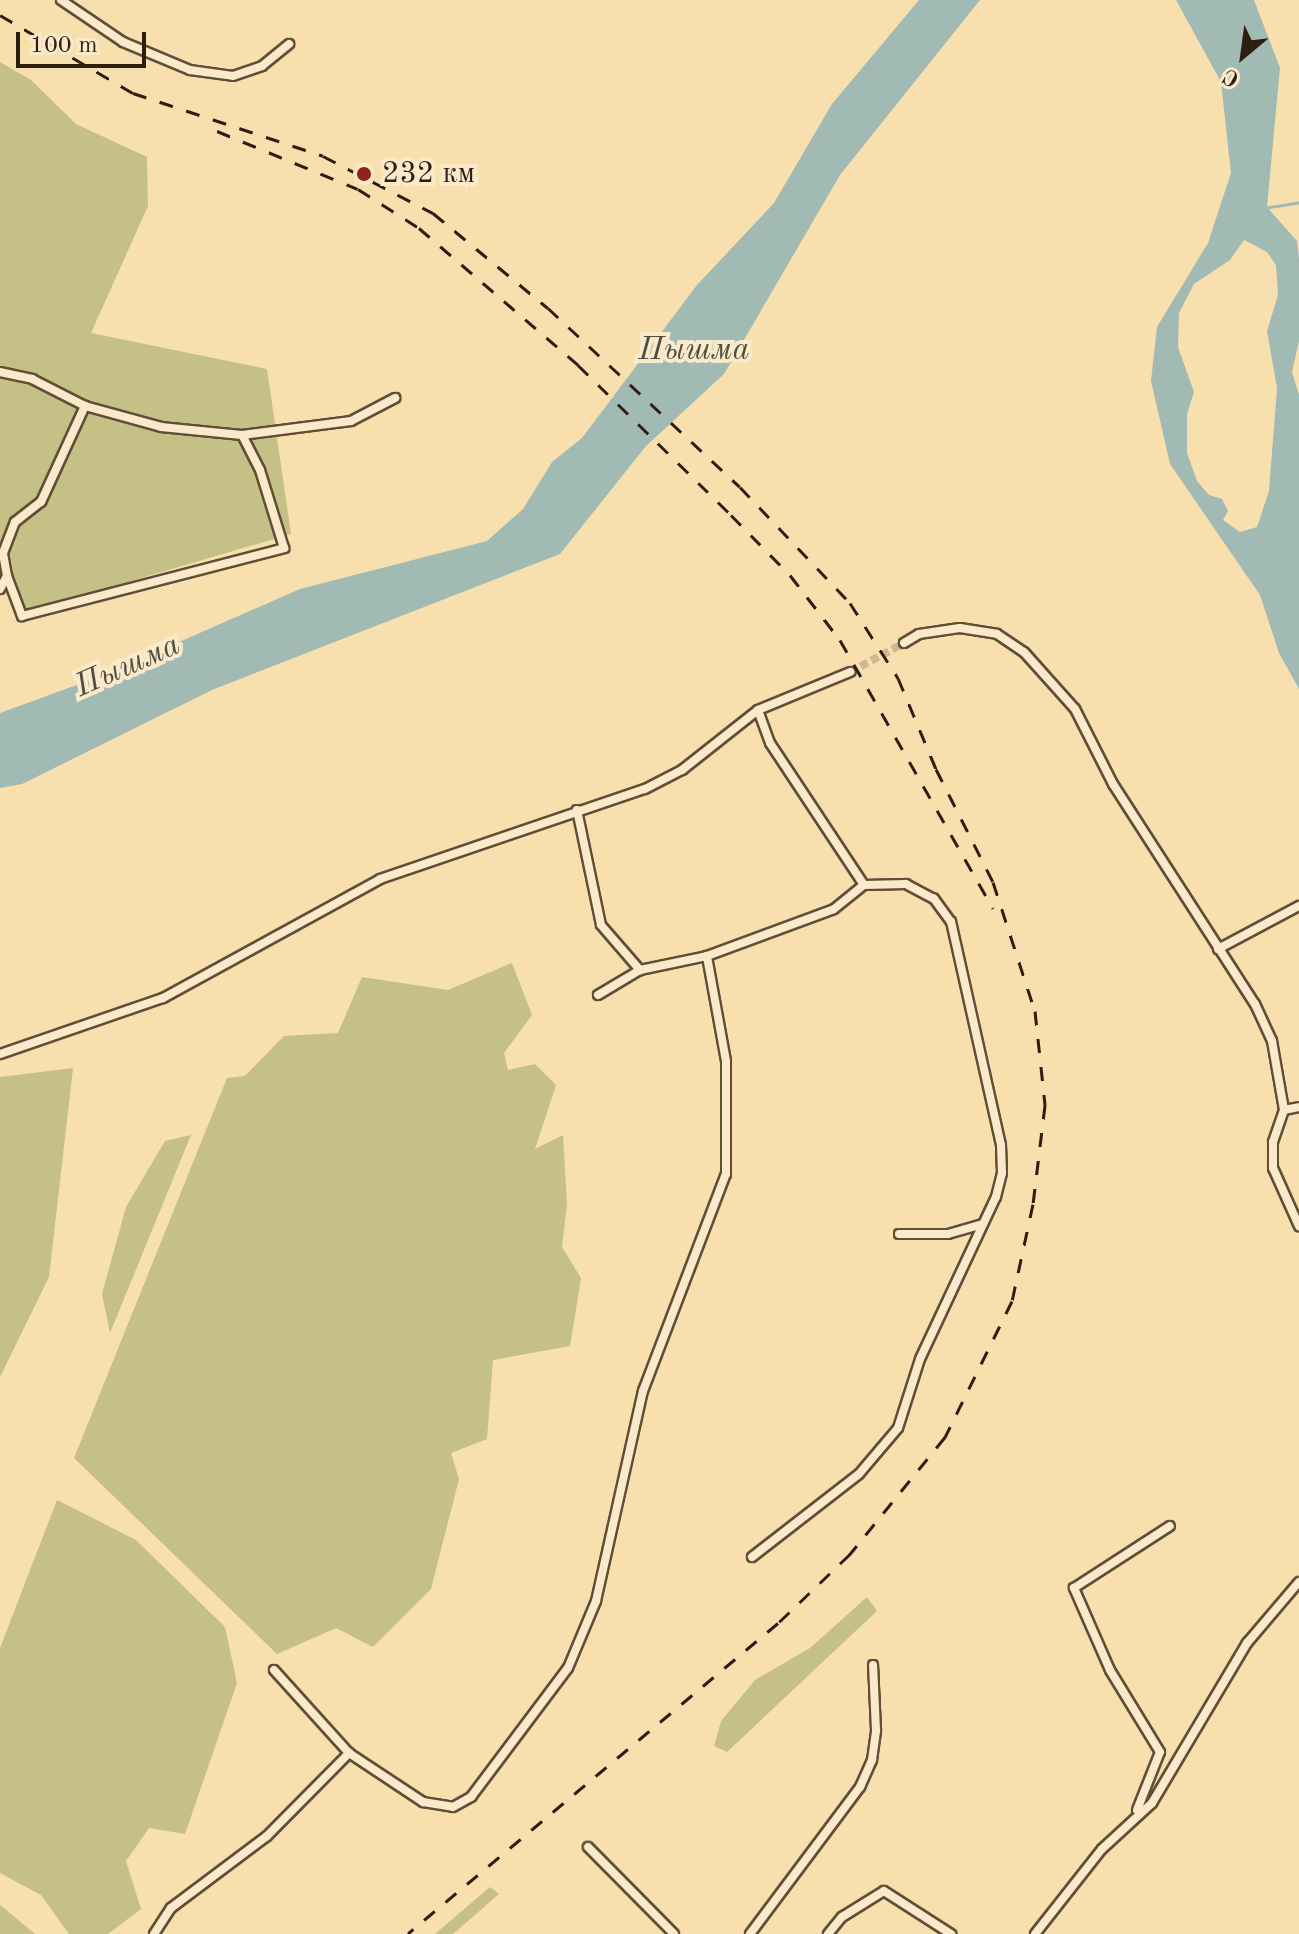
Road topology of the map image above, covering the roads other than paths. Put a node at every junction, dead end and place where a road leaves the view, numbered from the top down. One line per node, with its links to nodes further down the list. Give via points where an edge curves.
1 (61, 0): 2 (street, via 123,42 190,70 233,76 262,66)
2 (289, 44)
3 (0, 372): 5 (street, via 32,379)
4 (395, 398): 6 (street, via 351,421)
5 (85, 406): 6 (street, via 161,427); 7 (street, via 41,502 15,522 3,553)
6 (242, 435): 7 (street, via 260,470 284,548 22,616)
7 (7, 576): 8 (street)
8 (0, 589)
9 (904, 643): 15 (street, via 919,634 960,628 997,634 1024,652 1075,709 1113,784)
10 (850, 672): 11 (street)
11 (758, 710): 12 (street, via 682,770 645,789); 13 (street, via 770,743)
12 (577, 810): 17 (street, via 601,925); 19 (street, via 380,879 163,998)
13 (864, 885): 16 (street, via 834,909); 22 (street, via 906,884 934,899 951,922 1001,1145 1002,1173)
14 (1299, 906): 15 (street)
15 (1218, 949): 21 (street, via 1272,1041)
16 (707, 956): 17 (street); 30 (street, via 726,1061 726,1174 643,1391 585,1637 556,1687 471,1797 453,1807 423,1802)
17 (640, 970): 18 (street)
18 (598, 995)
19 (0, 1054)
20 (1299, 1107): 21 (street)
21 (1284, 1110): 23 (street, via 1273,1142 1273,1168)
22 (982, 1224): 24 (street, via 948,1234); 26 (street, via 920,1359 898,1428 859,1474)
23 (1299, 1226)
24 (899, 1234)
25 (1170, 1526): 31 (street, via 1074,1588 1110,1670 1160,1752)
26 (752, 1557)
27 (1299, 1582): 31 (street, via 1247,1643 1160,1792)
28 (873, 1665): 35 (street, via 876,1730 872,1760 860,1787)
29 (274, 1670): 30 (street)
30 (349, 1753): 33 (street, via 267,1836 171,1908)
31 (1136, 1812): 38 (street)
32 (588, 1847): 34 (street)
33 (154, 1934)
34 (674, 1934)
35 (750, 1934)
36 (828, 1934): 37 (street, via 842,1917 884,1891)
37 (951, 1934)
38 (1035, 1934)

